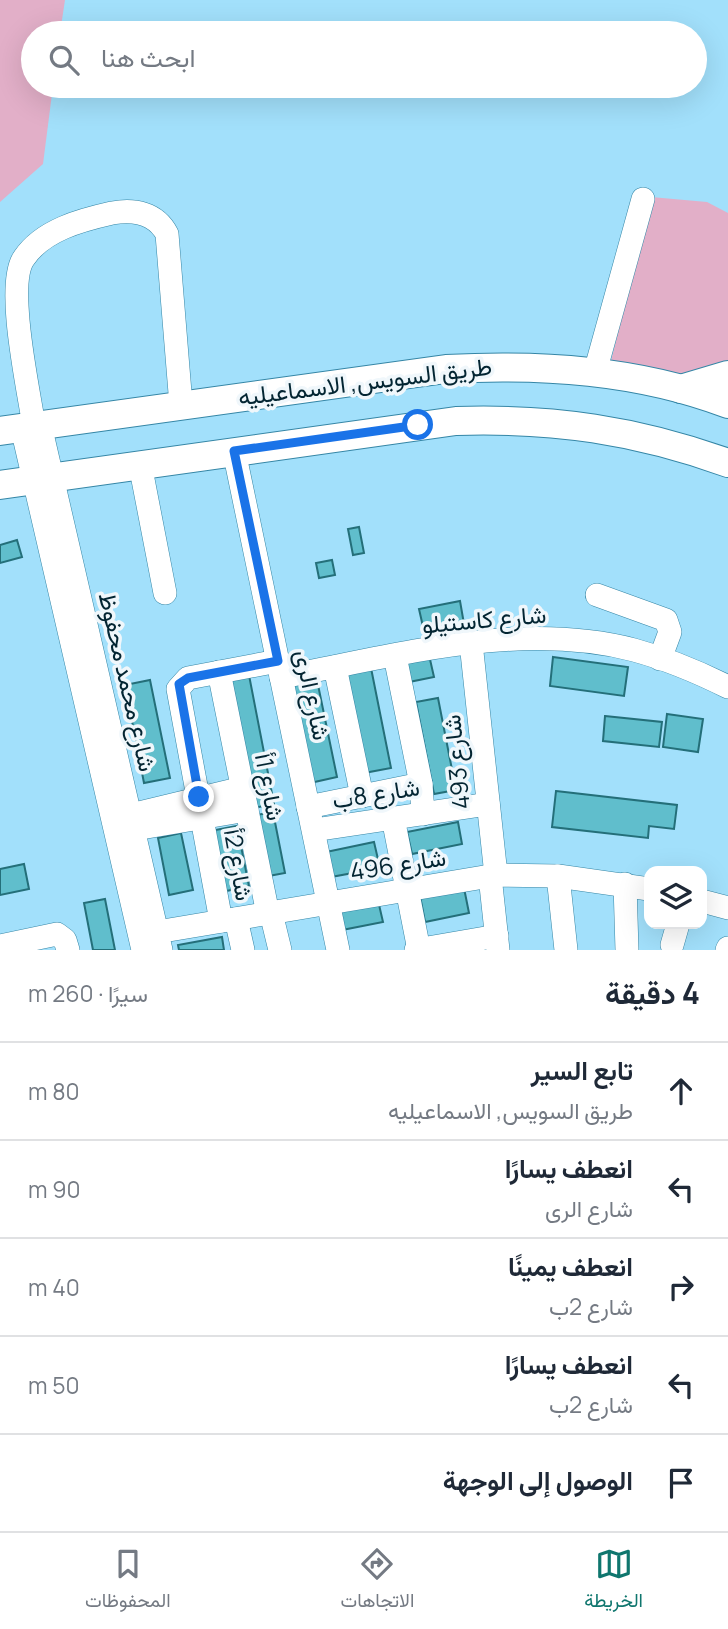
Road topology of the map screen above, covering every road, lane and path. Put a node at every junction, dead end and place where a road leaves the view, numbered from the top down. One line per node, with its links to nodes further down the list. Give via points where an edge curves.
1 (643, 199): 2 (street)
2 (595, 372): 4 (main road, طريق السويس, الاسماعيليه); 6 (main road, طريق السويس, الاسماعيليه, via 505,366 446,369)
3 (728, 375): 4 (main road)
4 (681, 389): 5 (main road, طريق السويس, الاسماعيليه)
5 (728, 404)
6 (181, 405): 7 (main road, طريق السويس, الاسماعيليه); 7 (street, شارع محمد محفوظ, via 167,234 160,221 124,211 67,226 45,238 22,260 16,284)
7 (24, 427): 11 (street, شارع محمد محفوظ)
8 (234, 451): 9 (main road, طريق السويس, الاسماعيليه, via 443,422 513,419 628,432); 10 (main road, طريق السويس, الاسماعيليه); 19 (street, شارع الرى)
9 (728, 463)
10 (140, 464): 11 (main road, طريق السويس, الاسماعيليه); 13 (street)
11 (43, 478): 12 (main road, طريق السويس, الاسماعيليه); 22 (street, شارع محمد محفوظ)
12 (0, 485)
13 (165, 593)
14 (597, 595): 17 (street, via 666,620 670,632)
15 (471, 643): 16 (street, شارع كاستيلو); 17 (street, شارع كاستيلو, via 561,640); 26 (street, شارع 493)
16 (394, 656): 18 (street, شارع كاستيلو); 23 (street)
17 (660, 659): 21 (street, شارع كاستيلو)
18 (335, 667): 19 (street, شارع كاستيلو); 24 (street)
19 (280, 669): 20 (street, شارع كاستيلو); 27 (street, شارع الرى)
20 (219, 672): 25 (street, شارع 1أ); 28 (street, شارع 2أ, via 188,678 178,689)
21 (728, 687)
22 (99, 717): 31 (street, شارع محمد محفوظ); 47 (street, شارع محمد محفوظ)
23 (421, 784): 24 (street); 29 (street)
24 (362, 796): 27 (street)
25 (245, 799): 28 (street); 41 (street, شارع 1أ)
26 (488, 804): 29 (street, شارع 8ب); 33 (street, شارع 493)
27 (309, 807): 32 (street, شارع الرى)
28 (201, 808): 31 (street); 42 (street, شارع 2أ)
29 (423, 814): 30 (street, شارع 8ب)
30 (393, 818): 32 (street, شارع 8ب); 37 (street)
31 (133, 822): 43 (street, شارع محمد محفوظ)
32 (314, 830): 39 (street, شارع الرى)
33 (493, 876): 34 (street, شارع 496); 37 (street, شارع 496); 44 (street, شارع 493)
34 (558, 876): 35 (street, شارع 496); 52 (street)
35 (625, 884): 36 (street, شارع 496); 53 (street)
36 (644, 888)
37 (407, 890): 39 (street, شارع 496); 51 (street)
38 (707, 902): 40 (street)
39 (329, 903): 41 (street, شارع 496); 50 (street, شارع الرى)
40 (728, 908)
41 (270, 913): 42 (street, شارع 496); 49 (street, شارع 1أ)
42 (228, 920): 43 (street, شارع 496); 48 (street, شارع 2أ)
43 (159, 941)
44 (497, 943): 51 (street)
45 (0, 946): 46 (street, via 57,934)
46 (68, 950)
47 (143, 950)
48 (243, 950)
49 (280, 950)
50 (338, 950)
51 (418, 950)
52 (566, 950)
53 (627, 950)

